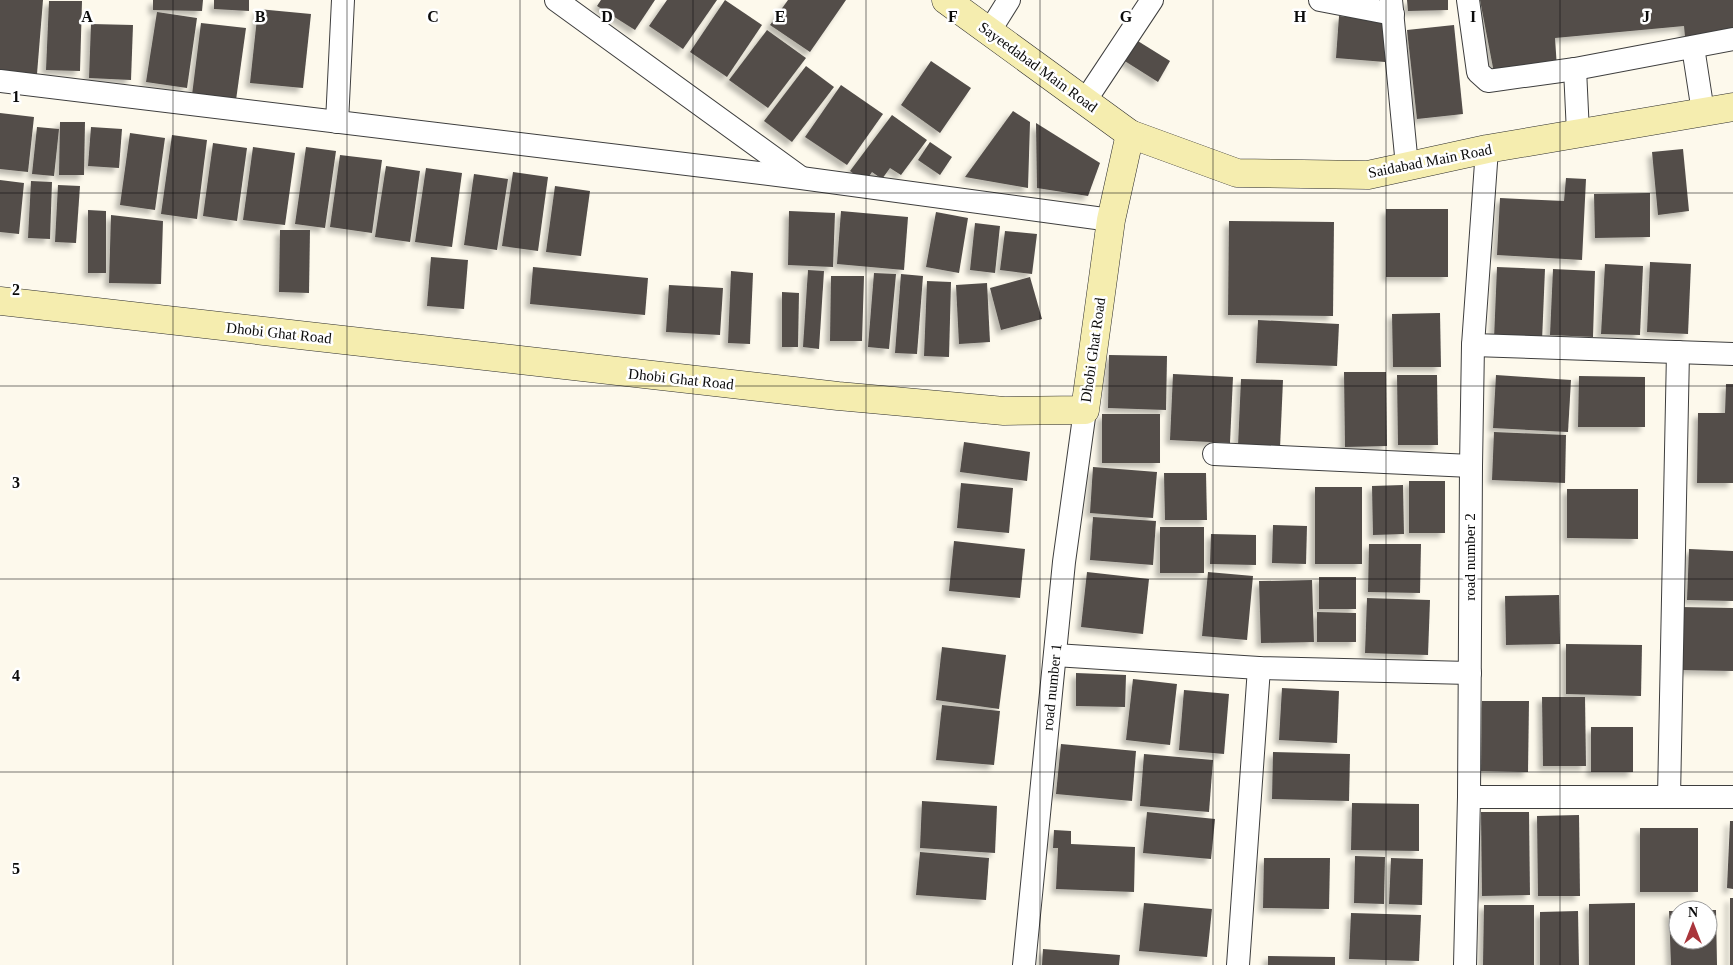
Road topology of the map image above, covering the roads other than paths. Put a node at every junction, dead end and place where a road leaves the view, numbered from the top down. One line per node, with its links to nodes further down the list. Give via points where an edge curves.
1 (343, 0): 17 (street)
2 (556, 0): 22 (street)
3 (946, 0): 9 (main road, Sayeedabad Main Road)
4 (1009, 0): 9 (street)
5 (1152, 0): 14 (street)
6 (1320, 0): 8 (street)
7 (1468, 0): 12 (street, via 1478,72 1488,81)
8 (1392, 7): 21 (street)
9 (989, 32): 14 (main road, Sayeedabad Main Road)
10 (1733, 39): 11 (street)
11 (1693, 46): 12 (street); 16 (street)
12 (1575, 69): 18 (street)
13 (0, 81): 17 (street)
14 (1085, 101): 19 (main road, Sayeedabad Main Road)
15 (1733, 107): 16 (main road, Saidabad Main Road)
16 (1702, 112): 18 (main road, Saidabad Main Road)
17 (336, 122): 22 (street)
18 (1578, 133): 20 (main road, Saidabad Main Road)
19 (1130, 134): 21 (main road, Saidabad Main Road, via 1237,173 1368,174); 23 (main road, Dhobi Ghat Road)
20 (1487, 149): 21 (main road, Saidabad Main Road); 25 (street, road number 2)
21 (1407, 166)
22 (801, 178): 23 (street)
23 (1110, 220): 28 (main road, Dhobi Ghat Road)
24 (0, 301): 28 (main road, Dhobi Ghat Road, via 838,396 1004,411)
25 (1473, 344): 26 (street); 30 (street, road number 2)
26 (1678, 352): 27 (street); 35 (street)
27 (1733, 354)
28 (1085, 410): 31 (street, road number 1)
29 (1214, 454): 30 (street)
30 (1471, 466): 33 (street, road number 2)
31 (1055, 655): 32 (street); 37 (street, road number 1)
32 (1259, 668): 33 (street); 38 (street)
33 (1470, 673): 34 (street, road number 2)
34 (1469, 797): 35 (street); 39 (street, road number 2)
35 (1669, 797): 36 (street)
36 (1733, 797)
37 (1024, 965)
38 (1238, 965)
39 (1465, 965)

